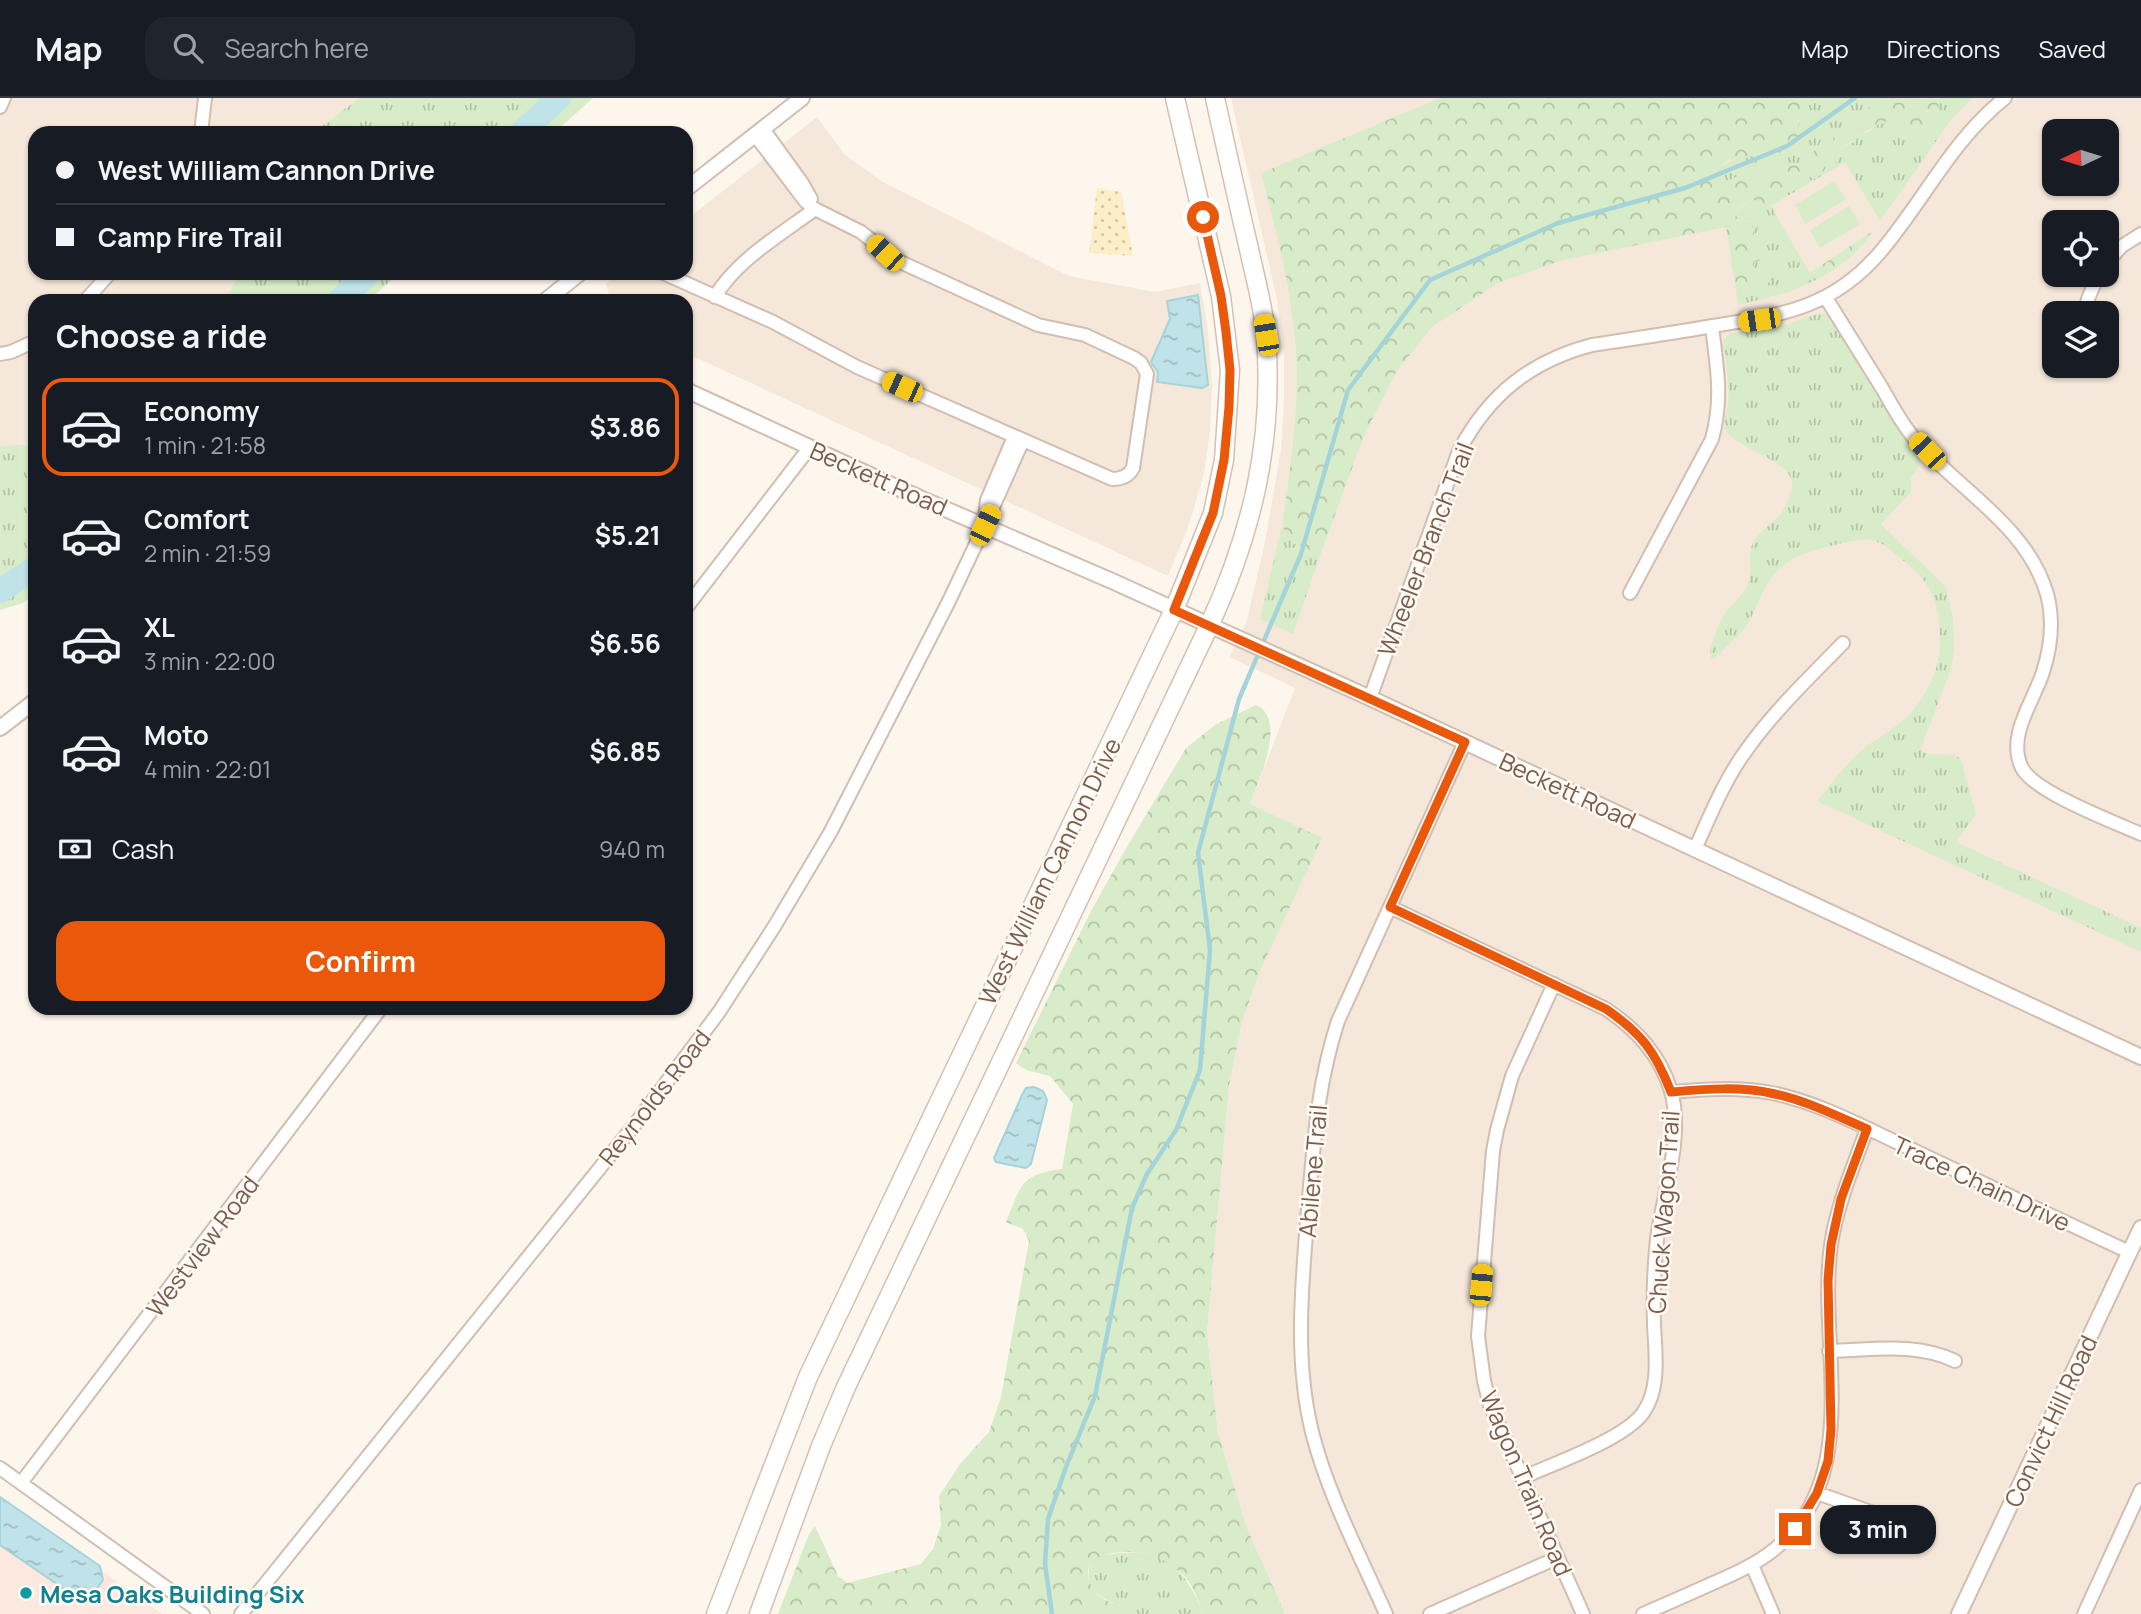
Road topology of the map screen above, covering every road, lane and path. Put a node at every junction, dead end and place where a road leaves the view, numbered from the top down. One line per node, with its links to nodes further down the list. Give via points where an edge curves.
1 (4, 98): 7 (street)
2 (205, 98): 8 (street)
3 (802, 98): 9 (street)
4 (1175, 98): 30 (main road, West William Cannon Drive, via 1221,296 1230,370 1224,460 1213,513)
5 (1215, 98): 31 (main road, West William Cannon Drive, via 1266,335 1268,385 1258,485 1236,560)
6 (2005, 98): 20 (street, Wheeler Branch Trail, via 1963,139 1881,252)
7 (0, 107)
8 (202, 126)
9 (759, 132): 10 (street); 11 (street, via 802,183)
10 (693, 184)
11 (815, 209): 19 (street, via 739,267); 25 (street, via 861,232 896,260 1038,325 1085,335 1134,358 1144,368 1147,374 1133,468 1125,477 1112,479)
12 (2141, 234): 13 (street)
13 (2119, 249)
14 (104, 280): 17 (street)
15 (571, 280): 18 (street)
16 (678, 280): 19 (street)
17 (91, 294)
18 (554, 294)
19 (715, 297): 25 (street)
20 (1826, 298): 21 (street, Wheeler Branch Trail, via 1776,316); 37 (street, via 1914,438 2018,541 2042,580 2050,607 2051,635 2043,674 2018,738 2021,767 2044,789)
21 (1712, 327): 28 (street, via 1720,389 1712,439); 33 (street, Wheeler Branch Trail, via 1562,353 1532,368 1488,407 1453,466)
22 (28, 344): 23 (street)
23 (0, 354)
24 (693, 393): 26 (street, Beckett Road)
25 (1018, 439): 27 (street, Reynolds Road)
26 (810, 447): 27 (street, Beckett Road); 29 (street)
27 (985, 525): 30 (street, Beckett Road); 58 (street, Reynolds Road, via 830,833 719,1012 636,1123)
28 (1630, 593)
29 (693, 599)
30 (1174, 610): 31 (street, Beckett Road); 59 (main road, West William Cannon Drive, via 808,1377)
31 (1209, 626): 33 (street, Beckett Road); 60 (main road, West William Cannon Drive, via 846,1387)
32 (1843, 643): 38 (street, via 1744,753)
33 (1370, 698): 36 (street, Beckett Road)
34 (28, 706): 35 (street)
35 (0, 728)
36 (1465, 742): 38 (street, Beckett Road); 39 (street, Abilene Trail)
37 (2141, 834)
38 (1695, 849): 42 (street, Beckett Road)
39 (1390, 907): 40 (street, Chuck Wagon Trail); 61 (street, Abilene Trail, via 1338,1021 1319,1093 1300,1336 1307,1410 1319,1456)
40 (1554, 984): 43 (street, Chuck Wagon Trail, via 1606,1009 1634,1030 1654,1055); 50 (street, Wagon Train Road, via 1512,1076 1497,1130 1479,1313 1478,1336 1490,1405)
41 (376, 1015): 51 (street, Westview Road)
42 (2141, 1057)
43 (1671, 1092): 44 (street, Trace Chain Drive, via 1723,1089 1772,1093); 50 (street, Chuck Wagon Trail, via 1675,1129 1656,1255 1656,1366 1649,1402 1636,1420 1614,1436)
44 (1867, 1129): 46 (street, Trace Chain Drive); 47 (street, via 1841,1199 1831,1245)
45 (2141, 1228): 46 (street, Convict Hill Road)
46 (2129, 1252): 66 (street, Convict Hill Road)
47 (1829, 1351): 48 (street, via 1923,1349); 53 (street, via 1831,1430 1828,1461)
48 (1955, 1361)
49 (0, 1468): 51 (street)
50 (1522, 1478): 55 (street, Wagon Train Road)
51 (21, 1483): 57 (street)
52 (2141, 1490): 67 (street)
53 (1817, 1493): 54 (street); 56 (street, via 1785,1540)
54 (1896, 1521)
55 (1557, 1558): 62 (street); 63 (street, Wagon Train Road)
56 (1752, 1565): 64 (street); 65 (street)
57 (203, 1614)
58 (242, 1614)
59 (716, 1614)
60 (759, 1614)
61 (1386, 1614)
62 (1430, 1614)
63 (1583, 1614)
64 (1643, 1614)
65 (1773, 1614)
66 (1959, 1614)
67 (2084, 1614)

